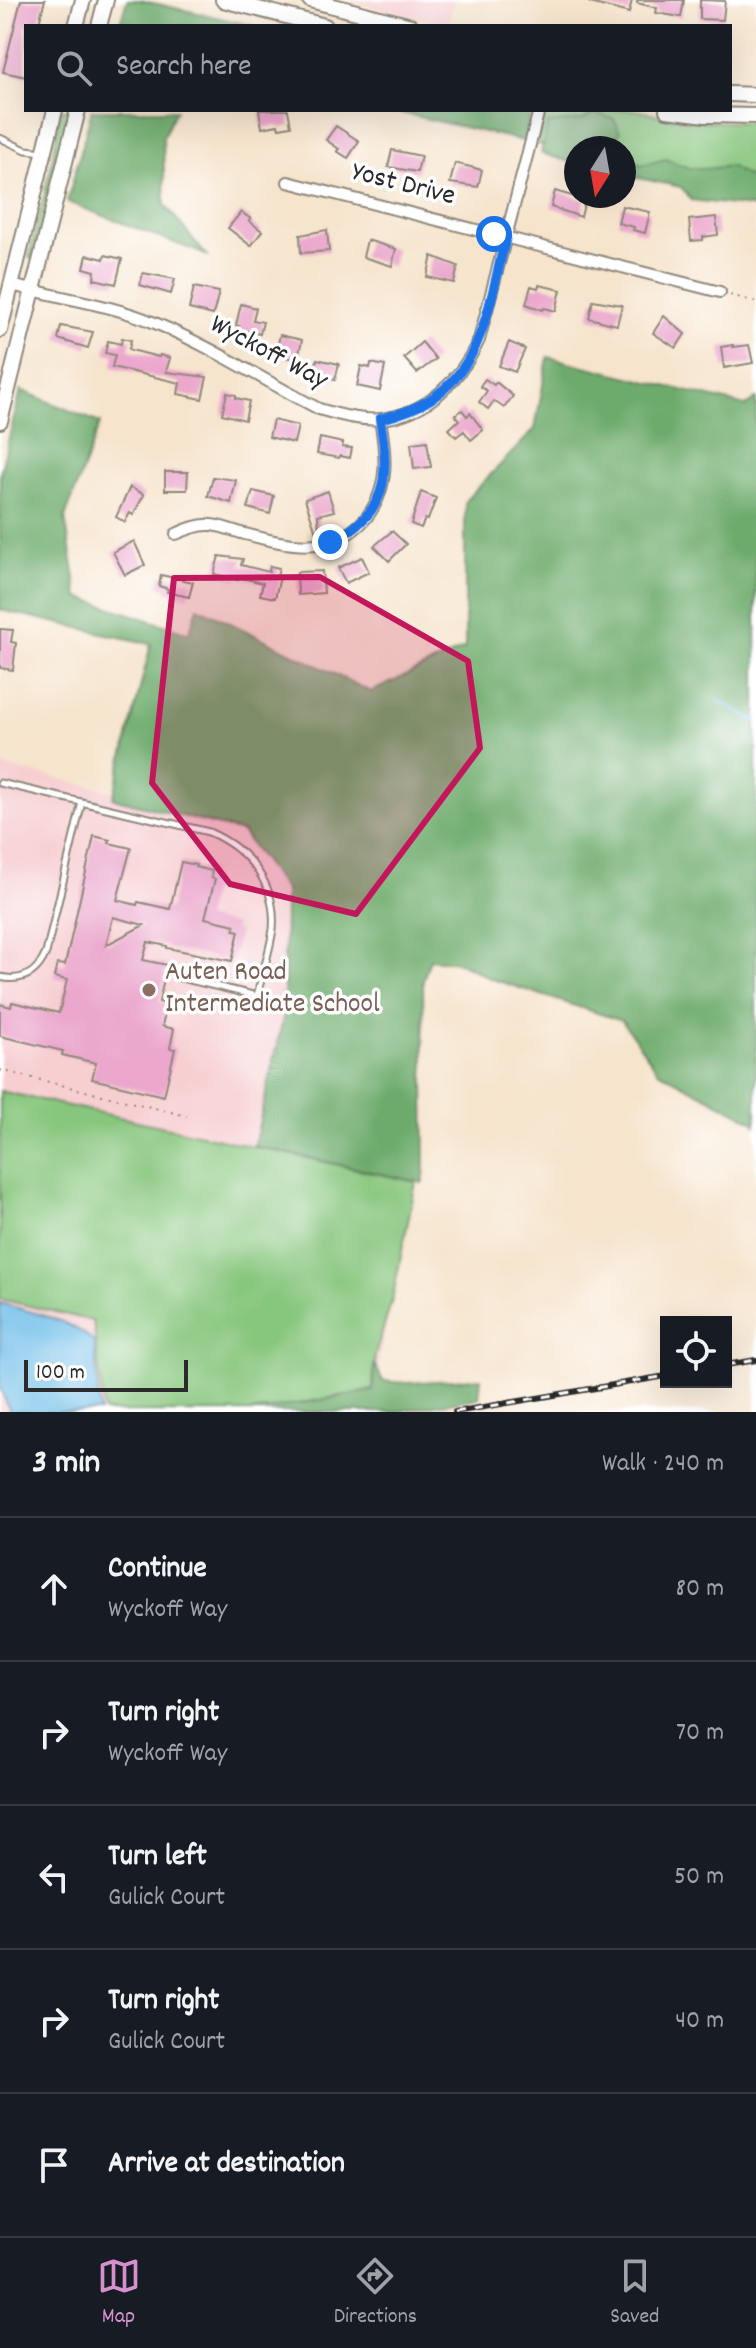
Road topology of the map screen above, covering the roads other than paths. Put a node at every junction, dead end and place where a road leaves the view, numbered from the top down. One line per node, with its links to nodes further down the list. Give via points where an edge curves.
1 (83, 0): 5 (street)
2 (106, 0): 6 (street)
3 (223, 0): 7 (street)
4 (310, 0): 8 (street)
5 (77, 24)
6 (100, 24)
7 (317, 24)
8 (403, 24)
9 (732, 94): 10 (street)
10 (756, 95)
11 (55, 112): 17 (street)
12 (78, 112): 21 (street)
13 (538, 112): 19 (street, Wyckoff Way)
14 (683, 112): 15 (street)
15 (756, 116)
16 (0, 138): 17 (lane)
17 (45, 153): 20 (street)
18 (288, 182): 19 (street, Yost Drive)
19 (506, 237): 22 (street, Yost Drive); 24 (street, Wyckoff Way, via 479,340 461,372 422,405)
20 (12, 285): 21 (street, Wyckoff Way); 23 (street)
21 (33, 291): 24 (street, Wyckoff Way, via 154,323 319,409); 25 (street)
22 (720, 292)
23 (0, 330)
24 (380, 419): 26 (street, via 386,473 371,511 348,533 313,546 278,543 211,525)
25 (0, 421)
26 (176, 534)
27 (0, 783): 28 (lane)
28 (82, 802): 29 (lane, via 42,962 30,975); 30 (lane, via 209,832 240,850 261,875 273,925 257,996)
29 (0, 977)
30 (177, 977)

